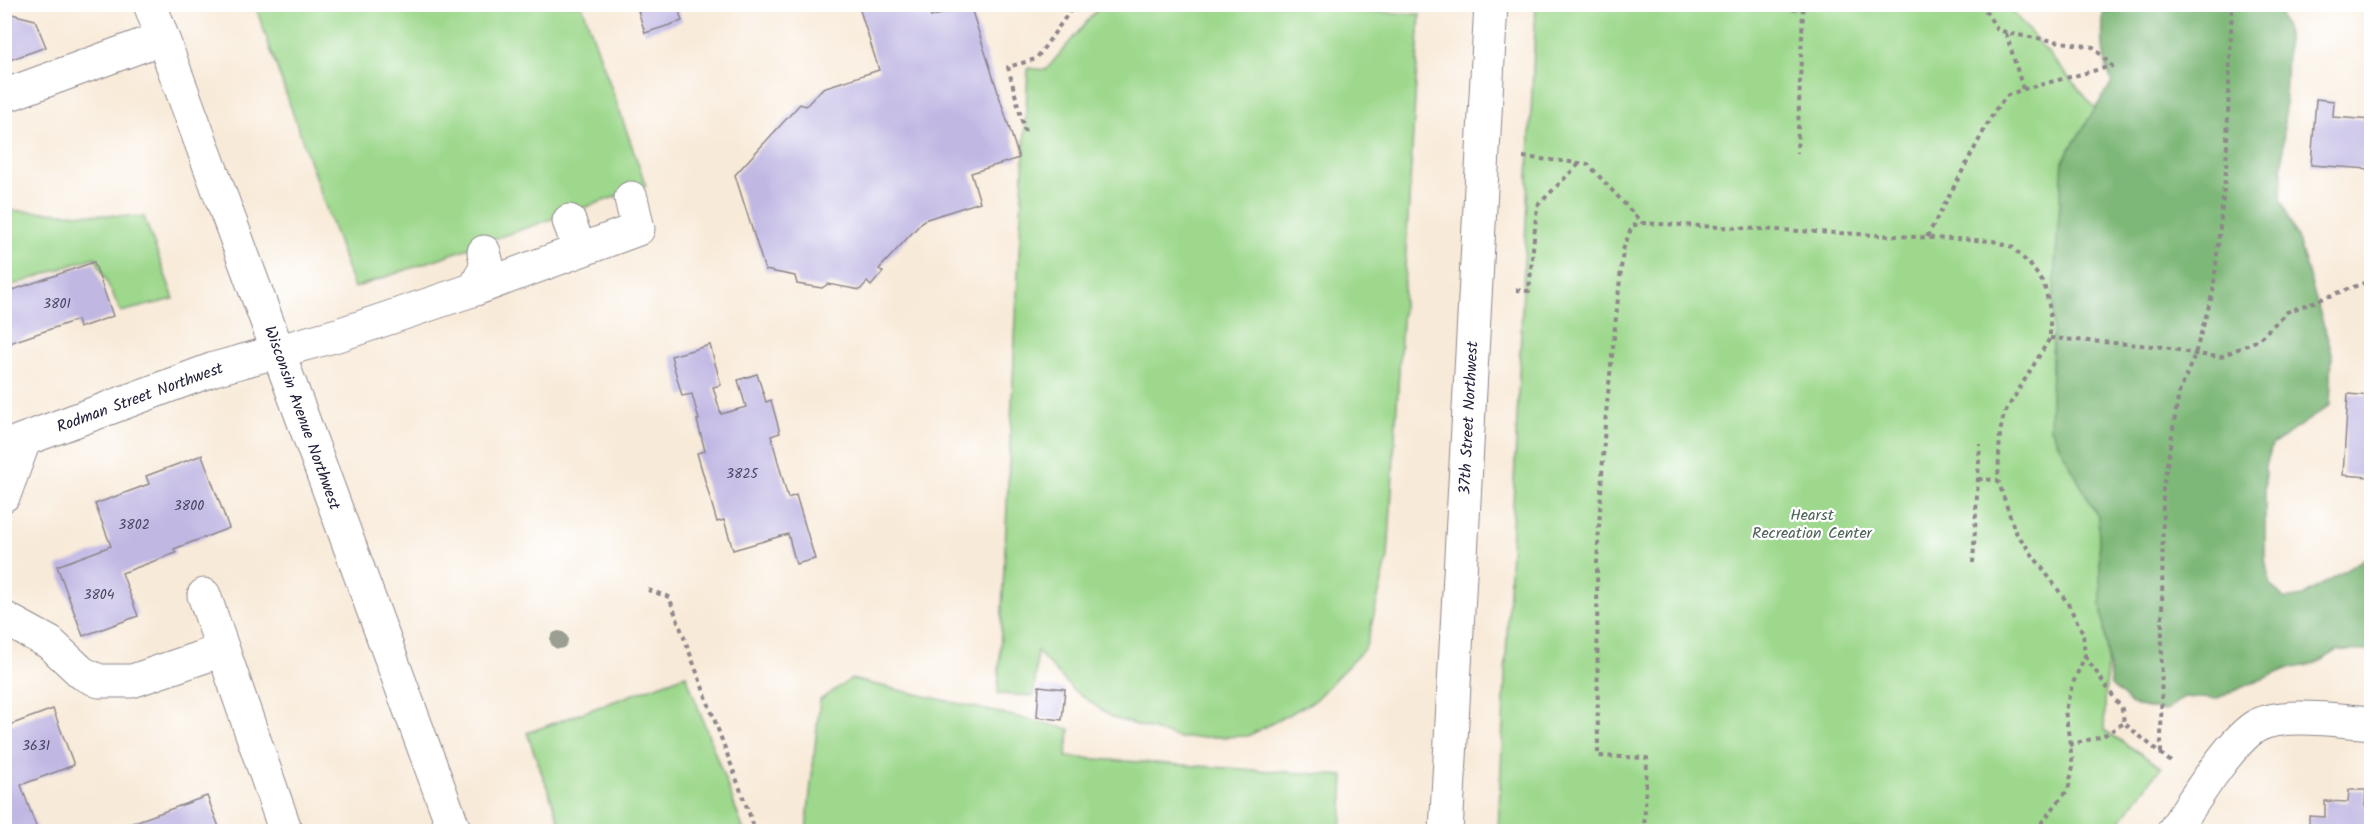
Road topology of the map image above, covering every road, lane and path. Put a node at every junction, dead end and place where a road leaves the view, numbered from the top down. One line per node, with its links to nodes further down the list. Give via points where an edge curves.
1 (150, 4): 9 (street, Wisconsin Avenue Northwest)
2 (1080, 4): 12 (path, via 1070,11 1036,59 1008,67)
3 (1491, 4): 45 (street, 37th Street Northwest)
4 (1702, 4): 7 (path)
5 (1981, 4): 8 (path, via 1997,29)
6 (2232, 4): 25 (path, via 2226,170 2213,292)
7 (1743, 6): 13 (path, via 1803,10)
8 (2006, 32): 10 (path); 10 (path, via 2093,47 2112,66)
9 (162, 38): 11 (street); 24 (street, Wisconsin Avenue Northwest)
10 (2024, 89): 18 (path, via 2008,96 1995,110)
11 (4, 96)
12 (1025, 132)
13 (1797, 153)
14 (1523, 157): 15 (path)
15 (1580, 163): 17 (path, via 1588,164); 22 (path, via 1537,206 1529,291)
16 (631, 198): 21 (street, Rodman Street Northwest, via 638,229 575,236)
17 (1642, 223): 18 (path); 46 (path, via 1632,226 1623,250 1605,423 1597,563 1598,756 1647,758)
18 (1928, 237): 23 (path, via 1993,240 2012,247 2044,284 2050,310)
19 (484, 252): 21 (street, via 487,264)
20 (2372, 280): 25 (path, via 2287,312 2258,340 2220,357)
21 (475, 289): 24 (street, Rodman Street Northwest)
22 (1516, 290)
23 (2050, 338): 25 (path, via 2164,347); 29 (path, via 2004,414)
24 (277, 351): 26 (street, Rodman Street Northwest, via 214,369); 43 (street, Wisconsin Avenue Northwest)
25 (2195, 354): 40 (path, via 2179,393 2163,488)
26 (14, 444): 30 (street)
27 (1980, 444): 28 (path)
28 (1978, 479): 29 (path); 31 (path)
29 (1998, 480): 36 (path, via 2015,531 2067,602 2083,633)
30 (4, 495)
31 (1973, 563)
32 (648, 590): 44 (path, via 669,597)
33 (204, 595): 35 (street)
34 (4, 618): 35 (street, via 50,643 82,673 99,681 132,681)
35 (223, 650): 42 (street)
36 (2085, 656): 37 (path, via 2122,709); 39 (path, via 2065,710)
37 (2124, 723): 39 (path, via 2103,736); 40 (path)
38 (2372, 723): 48 (street, via 2293,719 2259,725 2240,737)
39 (2069, 745): 47 (path, via 2073,766 2068,790)
40 (2161, 753): 41 (path)
41 (2171, 762)
42 (286, 831)
43 (455, 831)
44 (756, 831)
45 (1446, 831)
46 (1644, 831)
47 (2034, 831)
48 (2173, 831)

